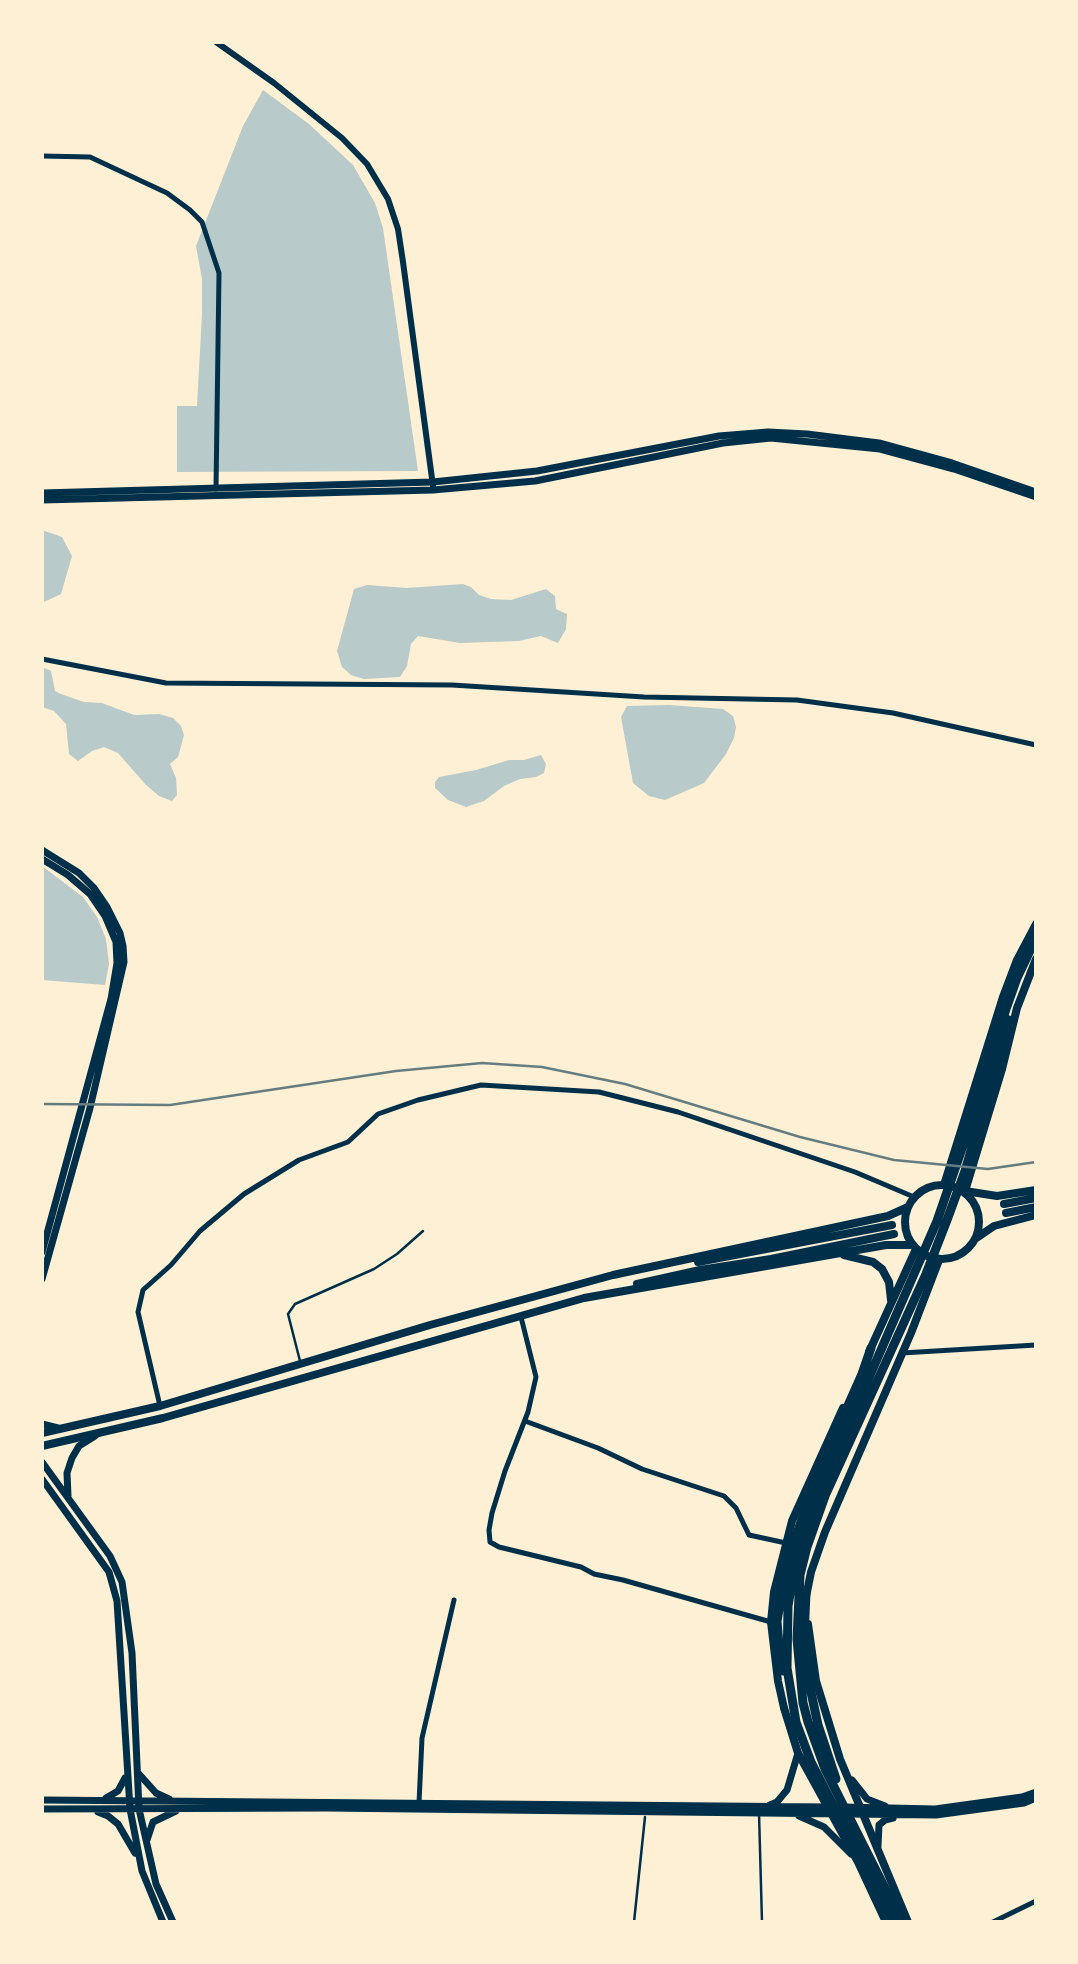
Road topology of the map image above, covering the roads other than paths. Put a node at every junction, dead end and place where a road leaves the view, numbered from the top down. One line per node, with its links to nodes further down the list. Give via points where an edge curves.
1 (216, 42): 3 (street, via 342,138 367,164 388,199 398,229)
2 (42, 156): 4 (street, via 90,157 167,193 202,222 219,273)
3 (433, 486): 4 (main road); 5 (main road, via 719,436 768,432 879,443); 7 (main road, via 535,481 723,443 771,438 880,449); 8 (main road)
4 (216, 489): 6 (main road)
5 (1036, 492)
6 (42, 493)
7 (1036, 497)
8 (42, 500)
9 (42, 659): 10 (street, via 166,683 452,685 797,700 894,713)
10 (1036, 745)
11 (42, 850): 31 (main road, via 94,888 120,933 124,962)
12 (42, 859): 28 (main road, via 90,894 116,942 117,963)
13 (1036, 924): 17 (main road, via 1003,997)
14 (1036, 938): 54 (highway, via 1013,988 937,1221 808,1518 788,1606)
15 (1036, 950): 54 (highway, via 1012,1009 947,1220 825,1496 800,1575)
16 (1036, 959): 19 (main road, via 1017,1009)
17 (944, 1185): 19 (main road); 20 (main road, via 923,1190)
18 (1036, 1190): 19 (main road, via 997,1196)
19 (965, 1191): 26 (main road, via 978,1210)
20 (914, 1198): 22 (main road); 40 (street, via 855,1172 678,1112 599,1092 481,1086 418,1100 378,1114 348,1142 299,1160 244,1194 143,1290 138,1312)
21 (1036, 1198): 23 (main road, via 1005,1208)
22 (908, 1207): 27 (main road, via 905,1227); 32 (main road, via 888,1216)
23 (1036, 1207)
24 (1036, 1215): 26 (main road, via 995,1226)
25 (423, 1231): 39 (lane, via 374,1269 295,1304 288,1314)
26 (975, 1239): 30 (main road, via 960,1255)
27 (914, 1247): 29 (main road, via 886,1245); 30 (main road); 34 (main road)
28 (42, 1252)
29 (837, 1254): 33 (main road); 34 (main road, via 873,1262 882,1269)
30 (939, 1259): 38 (main road)
31 (42, 1279)
32 (582, 1284): 33 (main road, via 893,1230); 39 (main road)
33 (584, 1298): 35 (main road)
34 (891, 1303): 37 (main road)
35 (521, 1317): 41 (street, via 536,1377); 45 (main road)
36 (1036, 1345): 38 (street)
37 (871, 1348): 50 (main road, via 804,1491); 55 (highway, via 817,1475 787,1563 778,1621 780,1658)
38 (902, 1353): 51 (main road, via 825,1532)
39 (300, 1364): 40 (main road)
40 (160, 1406): 43 (main road)
41 (525, 1422): 50 (street, via 724,1496 736,1508 749,1535); 53 (street, via 492,1513 490,1542)
42 (42, 1424): 43 (main road)
43 (62, 1428): 44 (main road)
44 (42, 1433)
45 (100, 1434): 46 (main road); 49 (main road, via 79,1446 72,1458 67,1473)
46 (42, 1446)
47 (42, 1462): 49 (main road)
48 (42, 1481): 59 (main road, via 109,1572 117,1601)
49 (68, 1500): 58 (main road, via 110,1556 122,1582 132,1653)
50 (786, 1544): 53 (main road)
51 (806, 1593): 57 (main road, via 811,1656); 81 (highway, via 804,1637 815,1713)
52 (454, 1600): 67 (street, via 422,1738)
53 (771, 1622): 56 (main road, via 778,1681)
54 (791, 1639): 55 (highway); 81 (highway, via 808,1721)
55 (790, 1699): 92 (highway, via 811,1762)
56 (798, 1753): 68 (main road, via 787,1790); 75 (main road)
57 (840, 1759): 73 (main road, via 867,1799); 78 (main road)
58 (137, 1769): 65 (main road); 66 (main road, via 156,1793)
59 (127, 1770): 63 (main road, via 118,1791); 64 (main road)
60 (1036, 1792): 73 (main road, via 936,1809)
61 (1036, 1798): 79 (main road)
62 (42, 1800): 63 (main road)
63 (101, 1800): 64 (main road)
64 (128, 1800): 65 (main road); 71 (main road)
65 (138, 1800): 66 (main road); 72 (main road)
66 (177, 1801): 67 (main road)
67 (419, 1803): 68 (main road)
68 (768, 1806): 75 (main road)
69 (42, 1809): 70 (main road)
70 (87, 1809): 71 (main road); 85 (main road, via 118,1824)
71 (130, 1809): 72 (main road); 85 (main road)
72 (139, 1809): 74 (main road); 82 (main road)
73 (903, 1809): 78 (main road)
74 (180, 1810): 76 (main road); 82 (main road, via 153,1822)
75 (828, 1810): 77 (main road); 78 (main road); 84 (main road)
76 (758, 1812): 77 (main road); 90 (lane)
77 (778, 1812): 84 (main road, via 807,1818 824,1828)
78 (861, 1812): 79 (main road); 83 (main road)
79 (913, 1815): 83 (main road, via 879,1825)
80 (645, 1817): 89 (lane)
81 (852, 1823): 93 (highway)
82 (146, 1844): 88 (main road, via 156,1884)
83 (880, 1857): 94 (main road)
84 (858, 1862): 91 (main road)
85 (141, 1866): 87 (main road)
86 (1036, 1901): 95 (street)
87 (163, 1922)
88 (173, 1922)
89 (634, 1922)
90 (762, 1922)
91 (886, 1922)
92 (893, 1922)
93 (902, 1922)
94 (908, 1922)
95 (993, 1922)

